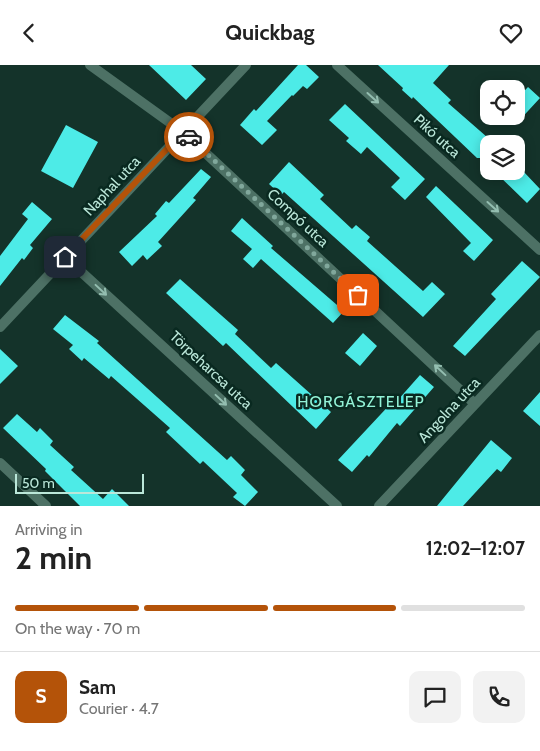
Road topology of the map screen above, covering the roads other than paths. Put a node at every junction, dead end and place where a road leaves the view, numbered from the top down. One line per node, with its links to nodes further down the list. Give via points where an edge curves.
1 (90, 65): 4 (street, Compó utca)
2 (246, 65): 4 (street, Naphal utca)
3 (336, 65): 5 (street, Pikó utca, one-way to 5)
4 (183, 132): 6 (street, Naphal utca); 9 (street, Compó utca, one-way to 4)
5 (540, 250)
6 (65, 257): 7 (street, Naphal utca); 12 (street, Törpeharcsa utca, one-way to 12)
7 (0, 327)
8 (540, 335): 9 (street, Angolna utca)
9 (476, 403): 13 (street, Angolna utca)
10 (0, 463): 11 (street)
11 (46, 506)
12 (337, 506)
13 (379, 506)

